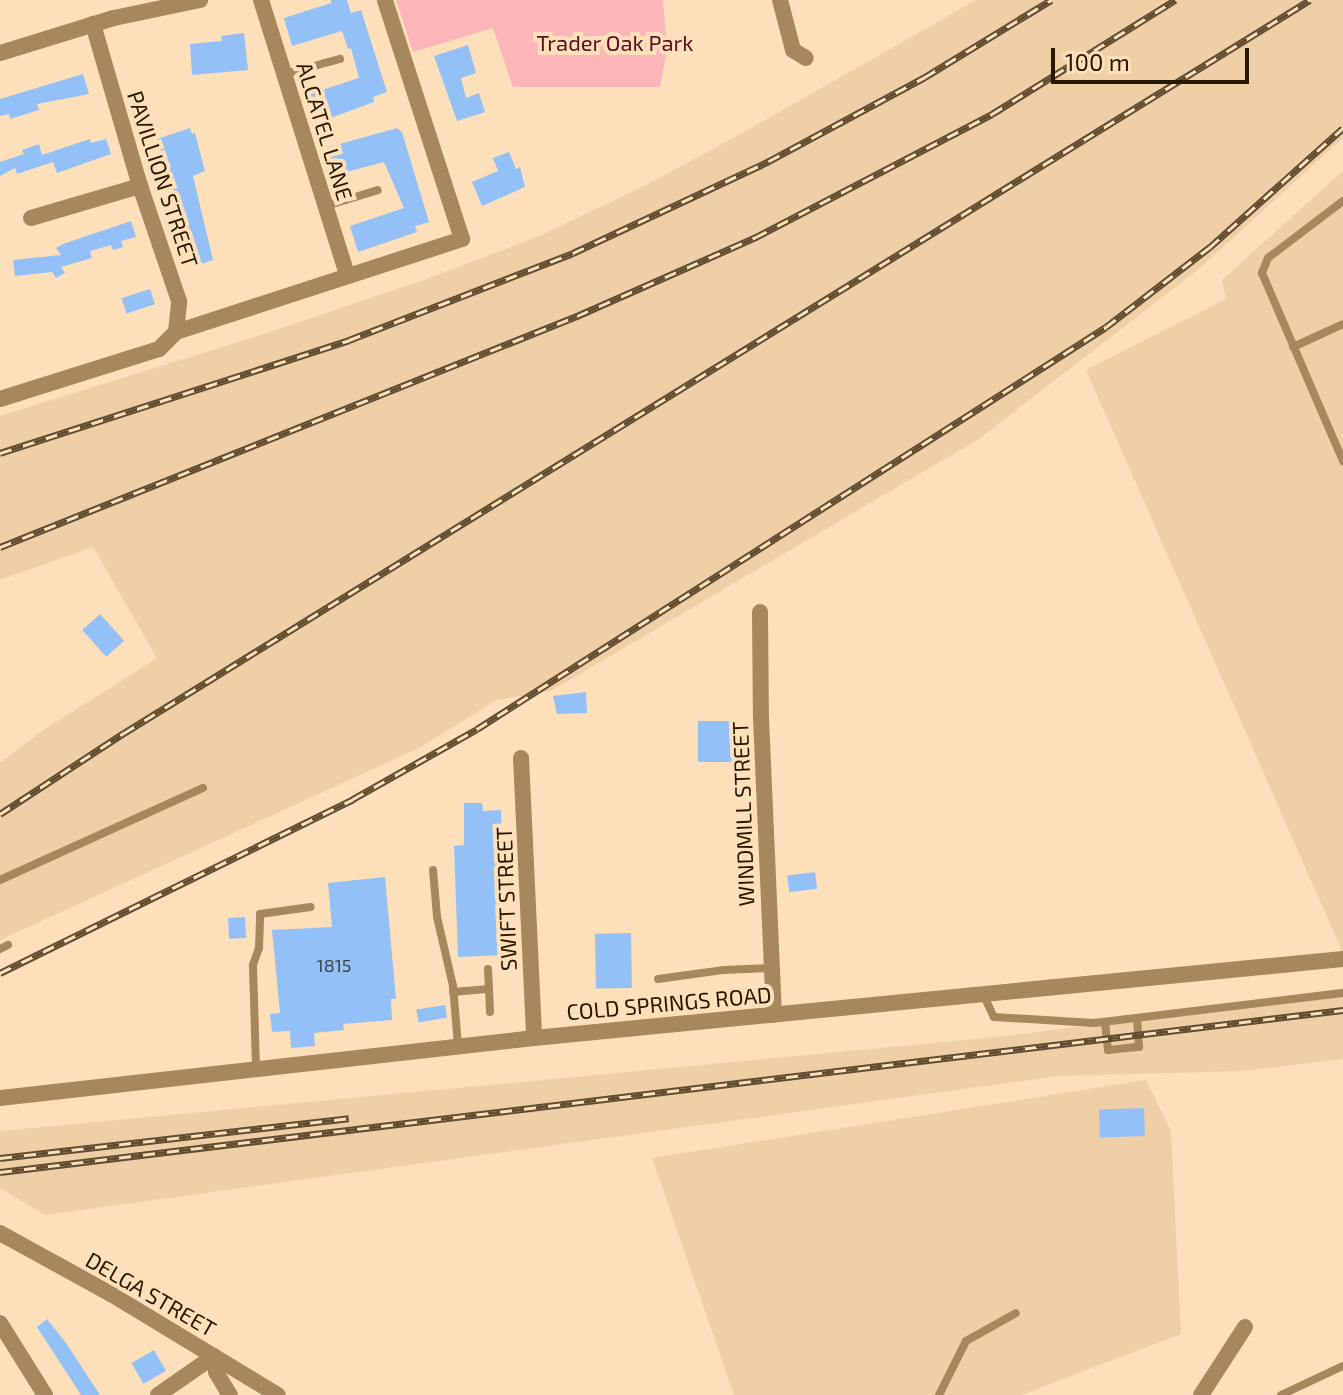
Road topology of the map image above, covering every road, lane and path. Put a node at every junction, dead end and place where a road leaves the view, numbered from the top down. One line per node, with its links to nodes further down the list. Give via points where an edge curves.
1 (200, 0): 5 (street)
2 (261, 0): 9 (street, ALCATEL LANE)
3 (385, 0): 15 (street, via 462,239)
4 (780, 0): 7 (street, via 793,50)
5 (93, 24): 6 (street); 10 (street, PAVILLION STREET)
6 (0, 53)
7 (806, 58)
8 (340, 59): 9 (lane)
9 (284, 74): 13 (street, ALCATEL LANE)
10 (140, 186): 14 (street); 17 (street, PAVILLION STREET, via 179,301)
11 (378, 190): 13 (lane)
12 (1343, 201): 18 (lane, via 1263,266 1263,282)
13 (326, 207): 15 (street, ALCATEL LANE)
14 (31, 218)
15 (347, 275): 17 (street)
16 (1343, 324): 18 (lane)
17 (172, 338): 19 (street)
18 (1293, 347): 20 (lane)
19 (0, 399)
20 (1343, 461)
21 (760, 612): 28 (street, WINDMILL STREET)
22 (521, 758): 39 (street, SWIFT STREET)
23 (203, 788): 25 (lane)
24 (433, 870): 32 (lane)
25 (0, 880)
26 (311, 907): 41 (lane, via 260,914 253,965)
27 (1343, 959): 34 (street, COLD SPRINGS ROAD)
28 (771, 968): 30 (lane); 36 (street, WINDMILL STREET)
29 (488, 969): 31 (lane)
30 (658, 979)
31 (489, 989): 32 (lane); 35 (lane)
32 (453, 992): 40 (lane)
33 (1343, 993): 37 (lane)
34 (984, 996): 36 (street, COLD SPRINGS ROAD); 38 (lane, via 994,1017)
35 (490, 1012)
36 (774, 1015): 39 (street, COLD SPRINGS ROAD)
37 (1137, 1018): 38 (lane); 38 (lane, via 1139,1047 1108,1050)
38 (1105, 1022)
39 (534, 1038): 40 (street, COLD SPRINGS ROAD)
40 (458, 1046): 41 (street, COLD SPRINGS ROAD)
41 (256, 1067): 42 (street, COLD SPRINGS ROAD)
42 (0, 1098)
43 (0, 1233): 47 (street, DELGA STREET)
44 (1016, 1313): 53 (lane, via 966,1341)
45 (0, 1323): 49 (street)
46 (1245, 1327): 54 (street)
47 (214, 1356): 50 (street); 51 (street, via 216,1372); 52 (street, DELGA STREET)
48 (1343, 1366): 55 (lane)
49 (45, 1395)
50 (158, 1395)
51 (230, 1395)
52 (278, 1395)
53 (939, 1395)
54 (1201, 1395)
55 (1281, 1395)

